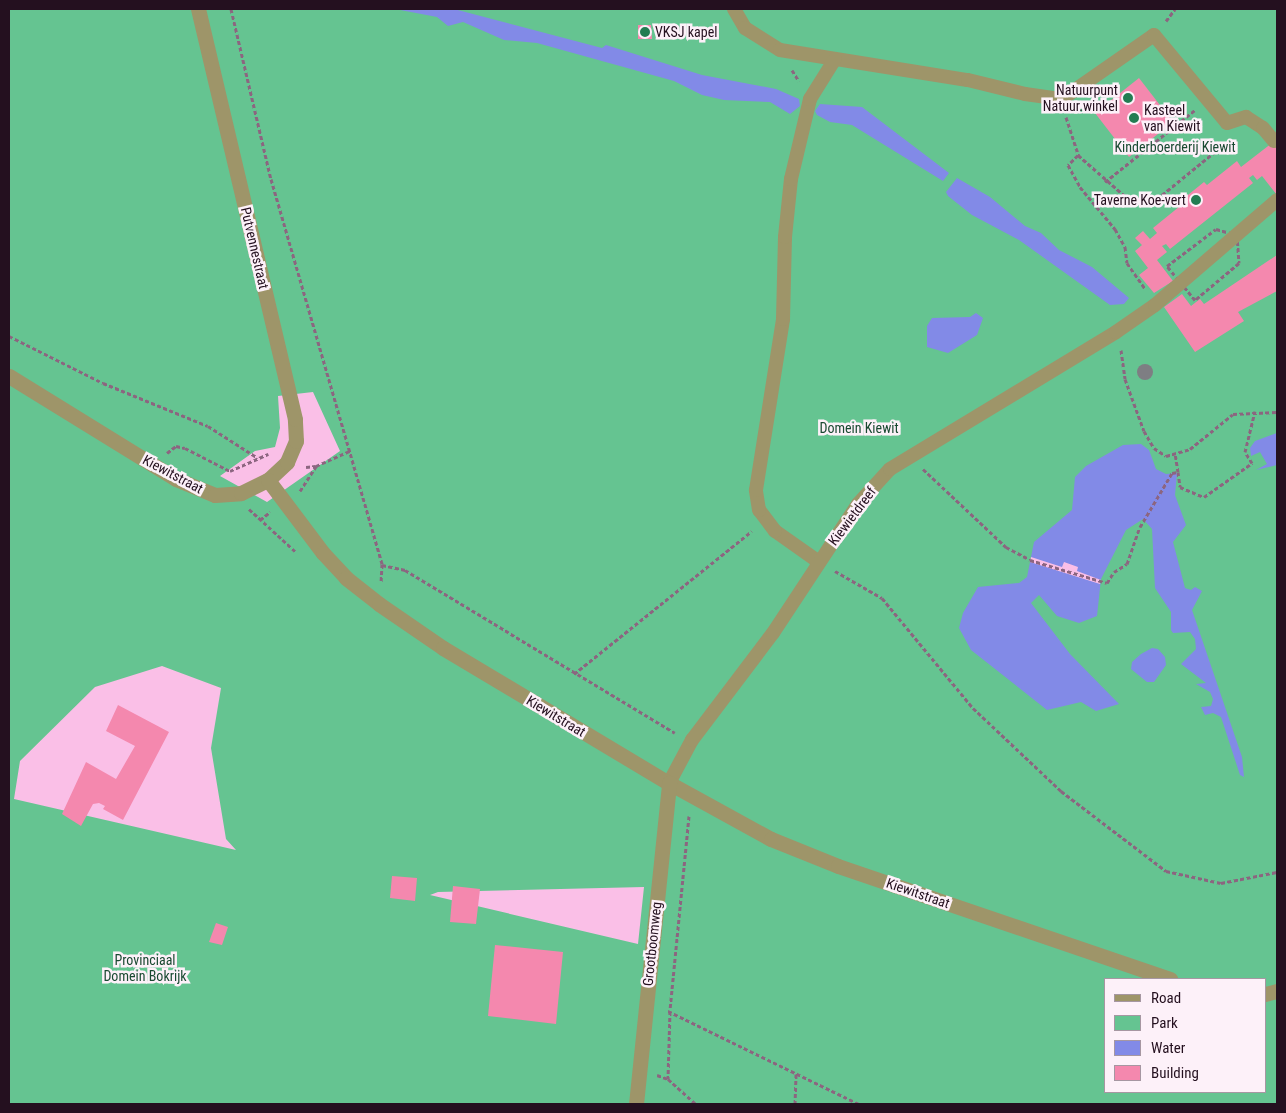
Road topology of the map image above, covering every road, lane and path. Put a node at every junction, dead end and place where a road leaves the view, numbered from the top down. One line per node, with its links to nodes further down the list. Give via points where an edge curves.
1 (198, 9): 29 (street, Putvennestraat, via 295,419 296,441 287,462)
2 (231, 9): 20 (path, via 271,179)
3 (734, 9): 4 (lane, via 745,28)
4 (780, 50): 5 (lane); 6 (path)
5 (835, 59): 6 (lane); 7 (lane)
6 (810, 99): 33 (lane, via 791,179 785,237 783,319 756,490 759,510)
7 (1062, 99): 8 (lane, via 1154,35); 11 (path)
8 (1207, 100): 9 (lane); 12 (path)
9 (1227, 123): 10 (lane, via 1246,117 1263,128); 12 (path, via 1221,132 1222,146 1157,199 1126,197)
10 (1274, 141)
11 (1078, 155): 12 (path); 14 (path, via 1068,165 1080,187 1114,229 1125,247 1127,262)
12 (1105, 182)
13 (1277, 200): 14 (lane, Kiewietdreef)
14 (1155, 304): 15 (lane, Kiewietdreef)
15 (1116, 332): 21 (path, via 1125,379 1144,431 1154,448 1166,456); 23 (lane, Kiewietdreef)
16 (9, 336): 24 (path, via 102,382 208,426)
17 (9, 376): 26 (street, Kiewitstraat)
18 (1255, 411): 19 (path); 21 (path, via 1233,414 1190,449); 28 (path, via 1245,452 1252,463 1204,496 1180,487)
19 (1277, 412)
20 (350, 451): 25 (path); 35 (path)
21 (1175, 453): 28 (path)
22 (272, 455): 24 (path)
23 (910, 456): 28 (path, via 978,524 1006,547 1030,560 1107,583 1114,572 1127,564 1140,527 1172,473); 34 (lane, Kiewietdreef, via 890,469 858,504)
24 (258, 458): 26 (path, via 230,471 176,446)
25 (316, 466): 27 (path); 30 (path)
26 (156, 467): 29 (street, Kiewitstraat, via 190,486 215,495 241,493)
27 (297, 467)
28 (1178, 472)
29 (268, 480): 36 (street, Kiewitstraat, via 323,553 346,578)
30 (294, 496)
31 (274, 509): 32 (path)
32 (260, 520)
33 (766, 520): 34 (lane, via 774,531); 37 (path)
34 (819, 562): 38 (lane, Kiewietdreef, via 773,633); 41 (path, via 882,598 973,708 1061,791 1166,871 1221,883)
35 (382, 564): 36 (path); 37 (path, via 405,570)
36 (379, 604): 39 (street, Kiewitstraat, via 443,648)
37 (574, 674): 38 (path, via 670,731)
38 (692, 740): 39 (lane, Kiewietdreef)
39 (669, 783): 42 (street, Kiewitstraat, via 771,839 838,866); 45 (street, Grootboomweg)
40 (686, 811): 43 (path, via 690,818)
41 (1277, 872)
42 (1167, 978)
43 (670, 1011): 44 (path); 46 (path, via 668,1079)
44 (796, 1074): 47 (path); 48 (path)
45 (636, 1104)
46 (696, 1104)
47 (795, 1104)
48 (859, 1104)

